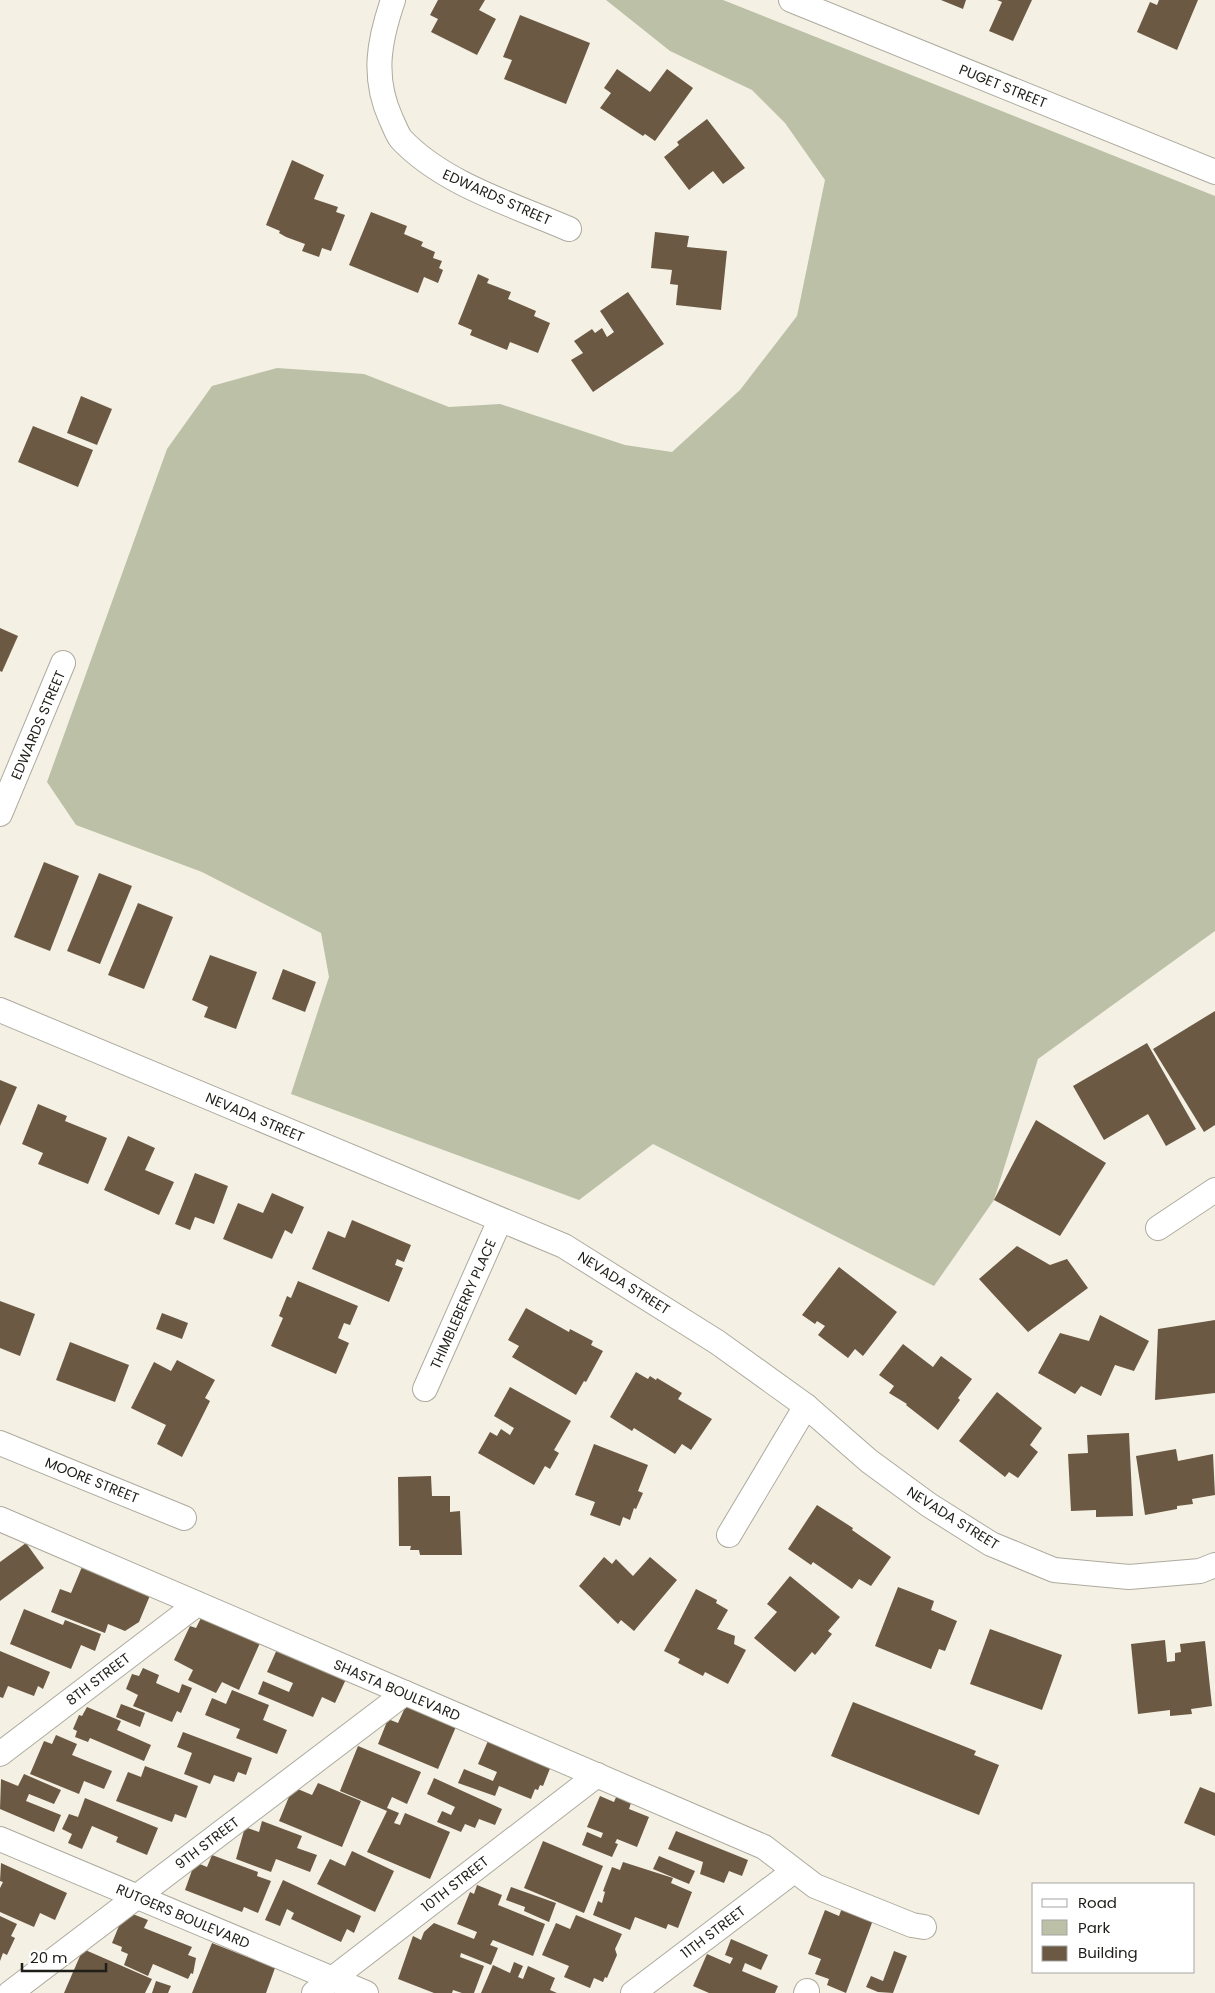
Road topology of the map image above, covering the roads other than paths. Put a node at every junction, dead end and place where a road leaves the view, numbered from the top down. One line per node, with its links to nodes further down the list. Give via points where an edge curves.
1 (393, 0): 4 (street, EDWARDS STREET, via 384,27 378,66 385,104 400,138 442,173)
2 (791, 0): 3 (street, PUGET STREET)
3 (1215, 172)
4 (569, 229)
5 (64, 663): 6 (street, EDWARDS STREET)
6 (0, 814)
7 (0, 1010): 9 (street, NEVADA STREET)
8 (1215, 1190): 10 (street)
9 (500, 1220): 11 (street, THIMBLEBERRY PLACE); 12 (street, NEVADA STREET, via 564,1246 649,1297)
10 (1158, 1228)
11 (425, 1389)
12 (806, 1406): 16 (street); 17 (street, NEVADA STREET, via 870,1461 929,1505 990,1544 1054,1570 1129,1577 1200,1571)
13 (0, 1443): 14 (street, MOORE STREET)
14 (184, 1518)
15 (0, 1520): 18 (street, SHASTA BOULEVARD)
16 (729, 1535)
17 (1215, 1565)
18 (197, 1604): 19 (street, SHASTA BOULEVARD); 20 (street, 8TH STREET)
19 (405, 1693): 21 (street, SHASTA BOULEVARD); 24 (street, 9TH STREET)
20 (0, 1754)
21 (596, 1775): 23 (street, SHASTA BOULEVARD, via 764,1847); 26 (street, 10TH STREET)
22 (0, 1839): 24 (street, RUTGERS BOULEVARD)
23 (789, 1867): 25 (street, SHASTA BOULEVARD, via 816,1886); 29 (street, 11TH STREET, via 786,1877)
24 (136, 1897): 26 (street, RUTGERS BOULEVARD); 27 (street, 9TH STREET)
25 (924, 1927)
26 (324, 1986): 28 (street, RUTGERS BOULEVARD)
27 (10, 1993)
28 (366, 1993)
29 (633, 1993)

